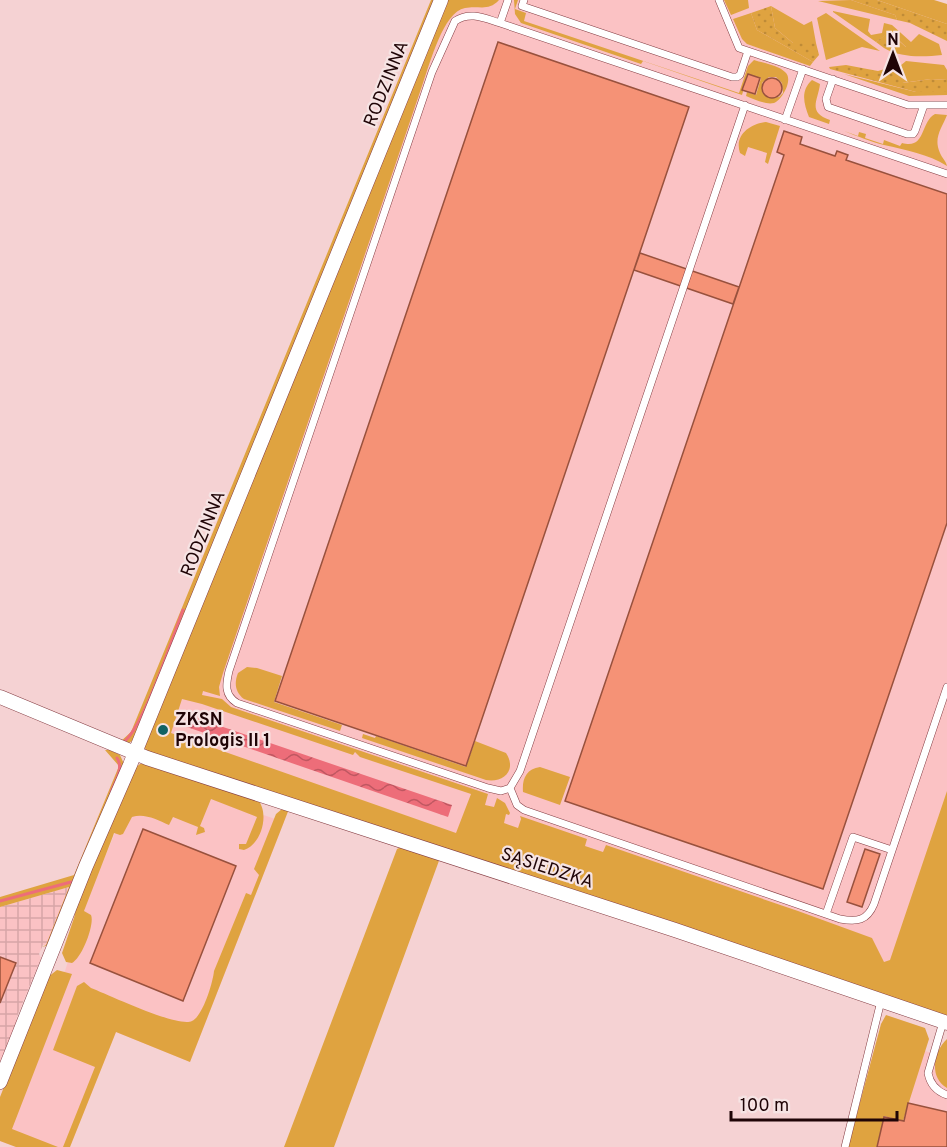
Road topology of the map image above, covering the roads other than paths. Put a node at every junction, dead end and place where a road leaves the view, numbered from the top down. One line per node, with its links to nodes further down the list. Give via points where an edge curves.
1 (441, 0): 16 (street, RODZINNA)
2 (508, 0): 5 (lane)
3 (524, 0): 6 (lane, via 522,6 732,76 740,75)
4 (719, 0): 6 (lane, via 739,48)
5 (500, 23): 9 (lane); 17 (lane, via 465,16 455,21 448,35 426,90 226,684 229,696 237,703 488,788)
6 (748, 51): 7 (lane)
7 (803, 69): 8 (lane); 12 (lane)
8 (833, 79): 10 (lane, via 908,105); 10 (lane, via 826,99 828,107 907,134 915,131)
9 (745, 105): 12 (lane); 17 (lane, via 523,760)
10 (924, 105): 11 (lane)
11 (947, 105)
12 (785, 120): 13 (lane)
13 (947, 174)
14 (947, 687): 18 (lane)
15 (0, 697): 16 (street, SĄSIEDZKA)
16 (134, 754): 20 (street, SĄSIEDZKA); 22 (street, RODZINNA)
17 (510, 788): 19 (lane, via 517,805 524,810)
18 (892, 850): 19 (lane, via 867,916 851,921); 19 (lane, via 853,837)
19 (826, 914)
20 (881, 1001): 21 (street, SĄSIEDZKA); 24 (lane)
21 (945, 1023): 23 (lane, via 928,1073 936,1089)
22 (0, 1082)
23 (947, 1095)
24 (845, 1147)

